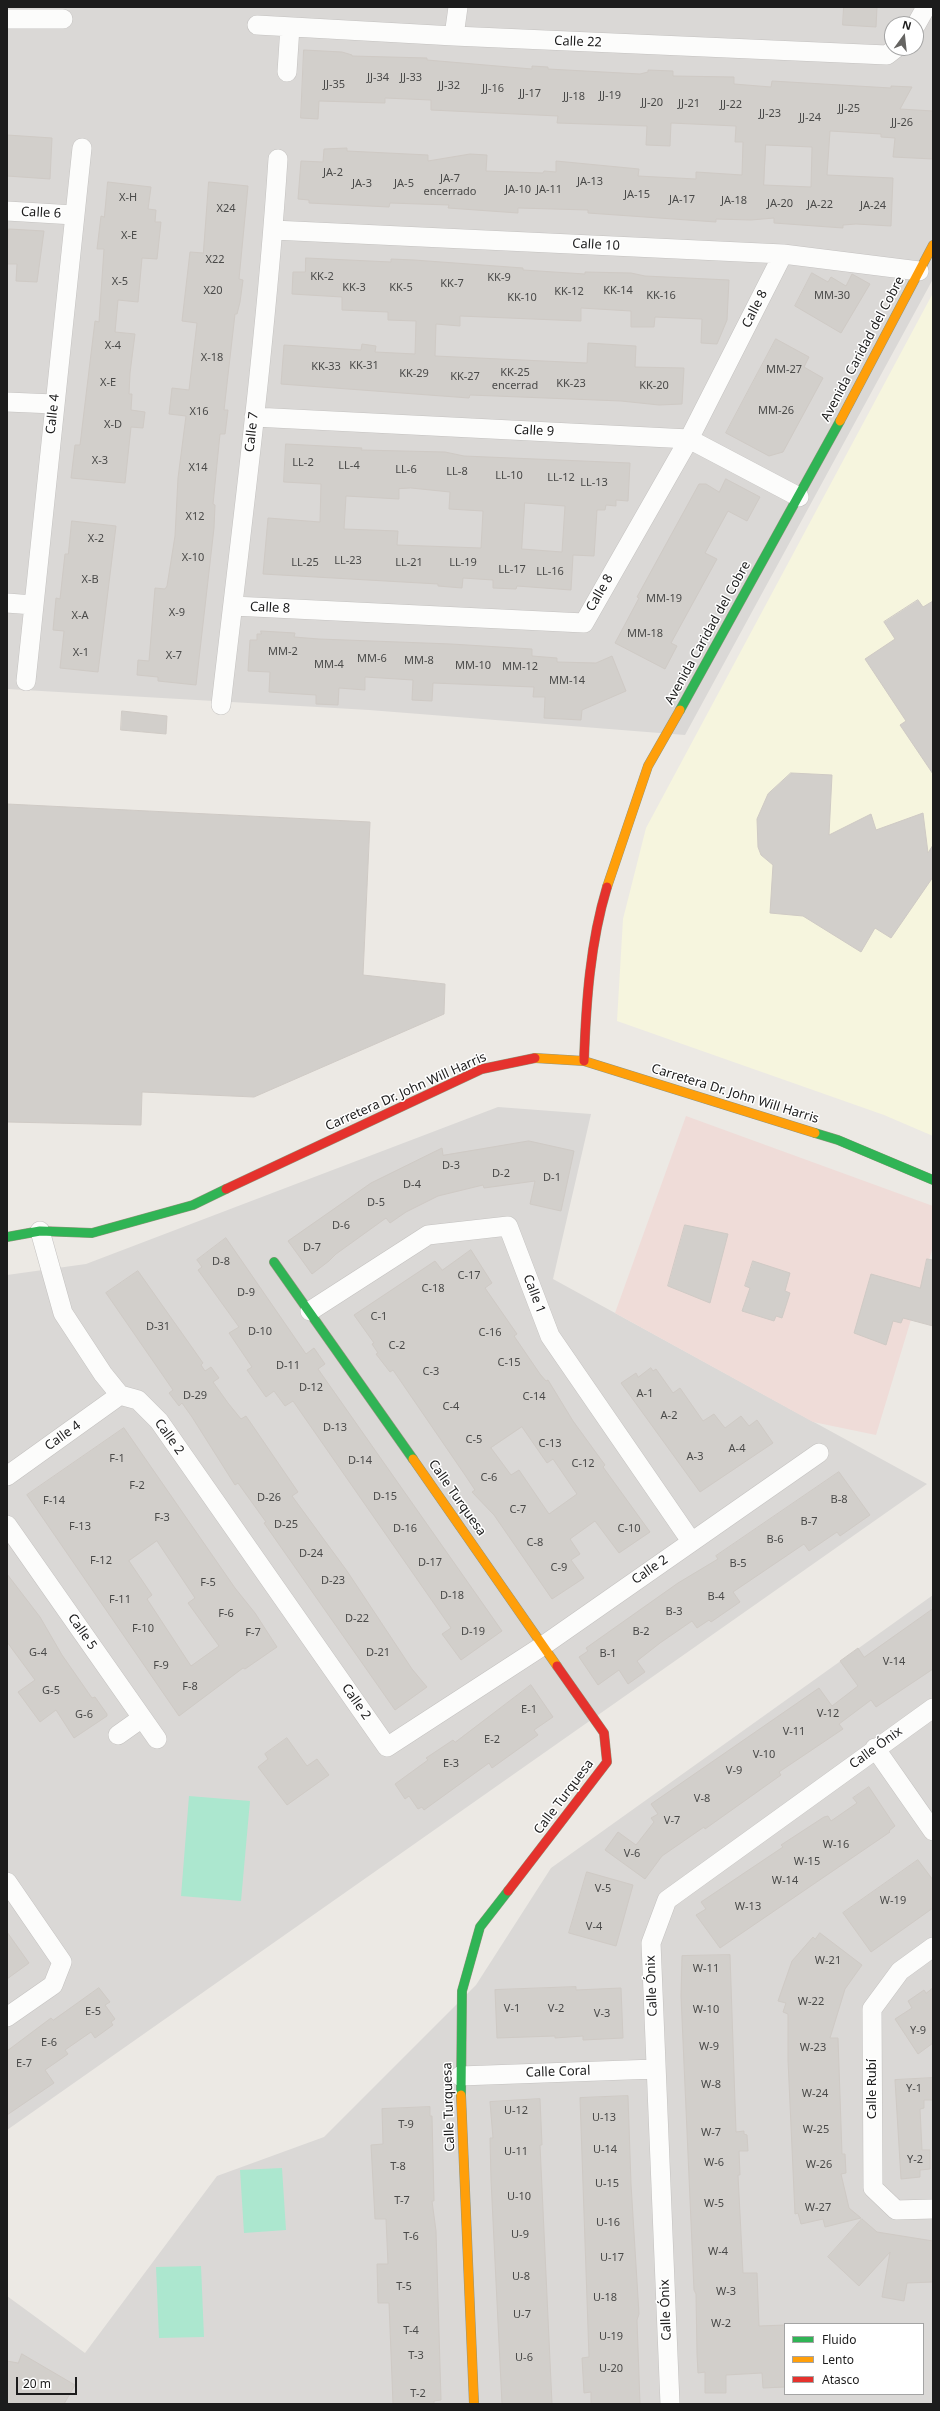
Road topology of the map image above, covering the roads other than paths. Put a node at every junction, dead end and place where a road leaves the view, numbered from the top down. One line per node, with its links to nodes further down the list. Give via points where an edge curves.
1 (458, 7): 8 (street)
2 (926, 7): 3 (street)
3 (921, 16)
4 (7, 19): 5 (street)
5 (63, 19)
6 (257, 25): 7 (street, Calle 22)
7 (290, 26): 8 (street, Calle 22); 10 (street)
8 (454, 36): 9 (street, Calle 22)
9 (884, 55)
10 (287, 72)
11 (82, 148): 14 (street, Calle 4)
12 (278, 159): 15 (street, Calle 7)
13 (7, 211): 14 (street, Calle 6)
14 (74, 215): 20 (street, Calle 4)
15 (273, 230): 17 (street, Calle 10); 21 (street, Calle 7)
16 (933, 244): 18 (street, Avenida Caridad del Cobre)
17 (783, 254): 18 (street, Calle 10); 22 (street, Calle 8)
18 (919, 270): 23 (street, Avenida Caridad del Cobre)
19 (7, 402): 20 (street)
20 (54, 404): 25 (street, Calle 4)
21 (254, 417): 22 (street, Calle 9); 26 (street, Calle 7)
22 (689, 438): 23 (street, Calle 9); 26 (street, Calle 8, via 584,623)
23 (799, 497): 29 (street, Avenida Caridad del Cobre, via 648,766 628,818 598,916 586,1005)
24 (7, 603): 25 (street)
25 (33, 605): 27 (street, Calle 4)
26 (233, 606): 28 (street, Calle 7)
27 (26, 681)
28 (221, 705)
29 (584, 1061): 30 (street, Carretera Dr. John Will Harris, via 838,1140); 31 (street, Carretera Dr. John Will Harris, via 529,1058 482,1069 193,1205 92,1233)
30 (933, 1180)
31 (40, 1231): 32 (street, Carretera Dr. John Will Harris); 35 (street, via 63,1313)
32 (7, 1237)
33 (274, 1262): 34 (street, Calle Turquesa)
34 (310, 1311): 39 (street, Calle 1, via 428,1235 508,1226 550,1336); 40 (street, Calle Turquesa)
35 (120, 1395): 37 (street, Calle 4); 40 (street, Calle 2, via 138,1400 158,1421 387,1747)
36 (818, 1453): 39 (street, Calle 2)
37 (7, 1476)
38 (7, 1525): 42 (street, Calle 5)
39 (691, 1541): 40 (street, Calle 2)
40 (544, 1645): 51 (street, Calle Turquesa, via 604,1733 607,1762 480,1927 462,1991)
41 (933, 1708): 45 (street, Calle Ónix)
42 (142, 1718): 43 (street); 44 (street, Calle 5)
43 (118, 1735)
44 (157, 1739)
45 (875, 1748): 46 (street); 50 (street, Calle Ónix, via 667,1900 651,1943)
46 (933, 1831)
47 (7, 1882): 49 (street, via 62,1962 54,1985)
48 (933, 1947): 52 (street, Calle Rubí, via 900,1971 872,2009 873,2188 896,2210)
49 (7, 2017)
50 (655, 2069): 51 (street, Calle Coral); 54 (street, Calle Ónix)
51 (460, 2076): 53 (street, Calle Turquesa)
52 (933, 2209)
53 (474, 2404)
54 (670, 2404)

